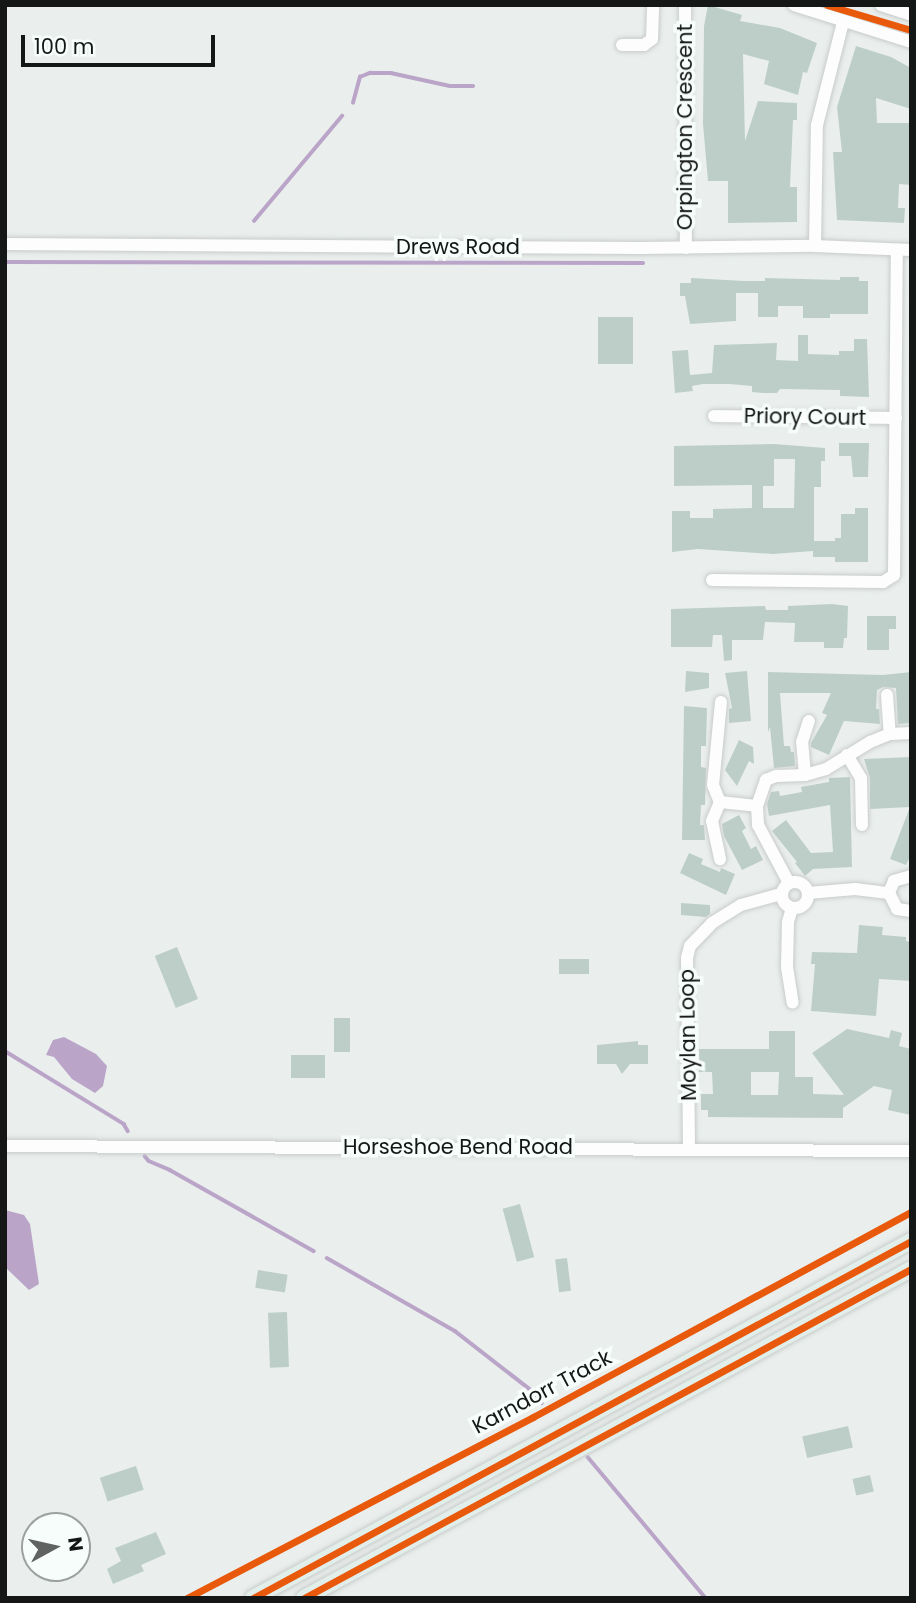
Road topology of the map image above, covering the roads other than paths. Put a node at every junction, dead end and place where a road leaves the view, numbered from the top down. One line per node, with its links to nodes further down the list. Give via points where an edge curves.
1 (653, 5): 8 (street, via 652,39 644,45)
2 (685, 5): 11 (street, Orpington Crescent)
3 (794, 5): 6 (street)
4 (881, 5): 5 (street)
5 (911, 15)
6 (843, 22): 7 (street); 10 (street, via 817,125)
7 (911, 42)
8 (622, 45)
9 (5, 244): 11 (street, Drews Road)
10 (815, 246): 11 (street, Drews Road); 12 (street, Drews Road)
11 (686, 248)
12 (897, 250): 13 (street, Drews Road); 15 (street)
13 (911, 250)
14 (714, 416): 15 (street, Priory Court)
15 (896, 418): 16 (street, via 896,567 890,580)
16 (712, 580)
17 (887, 695): 21 (street)
18 (721, 702): 24 (street, via 713,785)
19 (809, 721): 23 (street, via 802,742)
20 (911, 733): 21 (street)
21 (890, 734): 22 (street)
22 (847, 755): 23 (street, via 826,769); 26 (street, via 861,778)
23 (805, 775): 25 (street, via 766,780)
24 (720, 802): 25 (street); 27 (street, via 712,821)
25 (757, 806): 29 (street, via 758,825)
26 (862, 825)
27 (720, 859)
28 (911, 876): 31 (street, via 894,881)
29 (785, 888): 30 (street, via 801,883); 32 (street, via 785,904); 36 (street, Moylan Loop, via 741,905 712,923 690,946)
30 (808, 893): 31 (street, via 855,889); 32 (street, via 804,904)
31 (889, 893): 33 (street, via 897,909)
32 (792, 908): 34 (street, via 787,967)
33 (911, 911)
34 (793, 1003)
35 (5, 1146): 36 (street, Horseshoe Bend Road)
36 (689, 1148): 37 (street, Horseshoe Bend Road)
37 (911, 1151)
38 (911, 1241): 40 (main road)
39 (911, 1269): 41 (main road)
40 (253, 1598)
41 (304, 1598)

